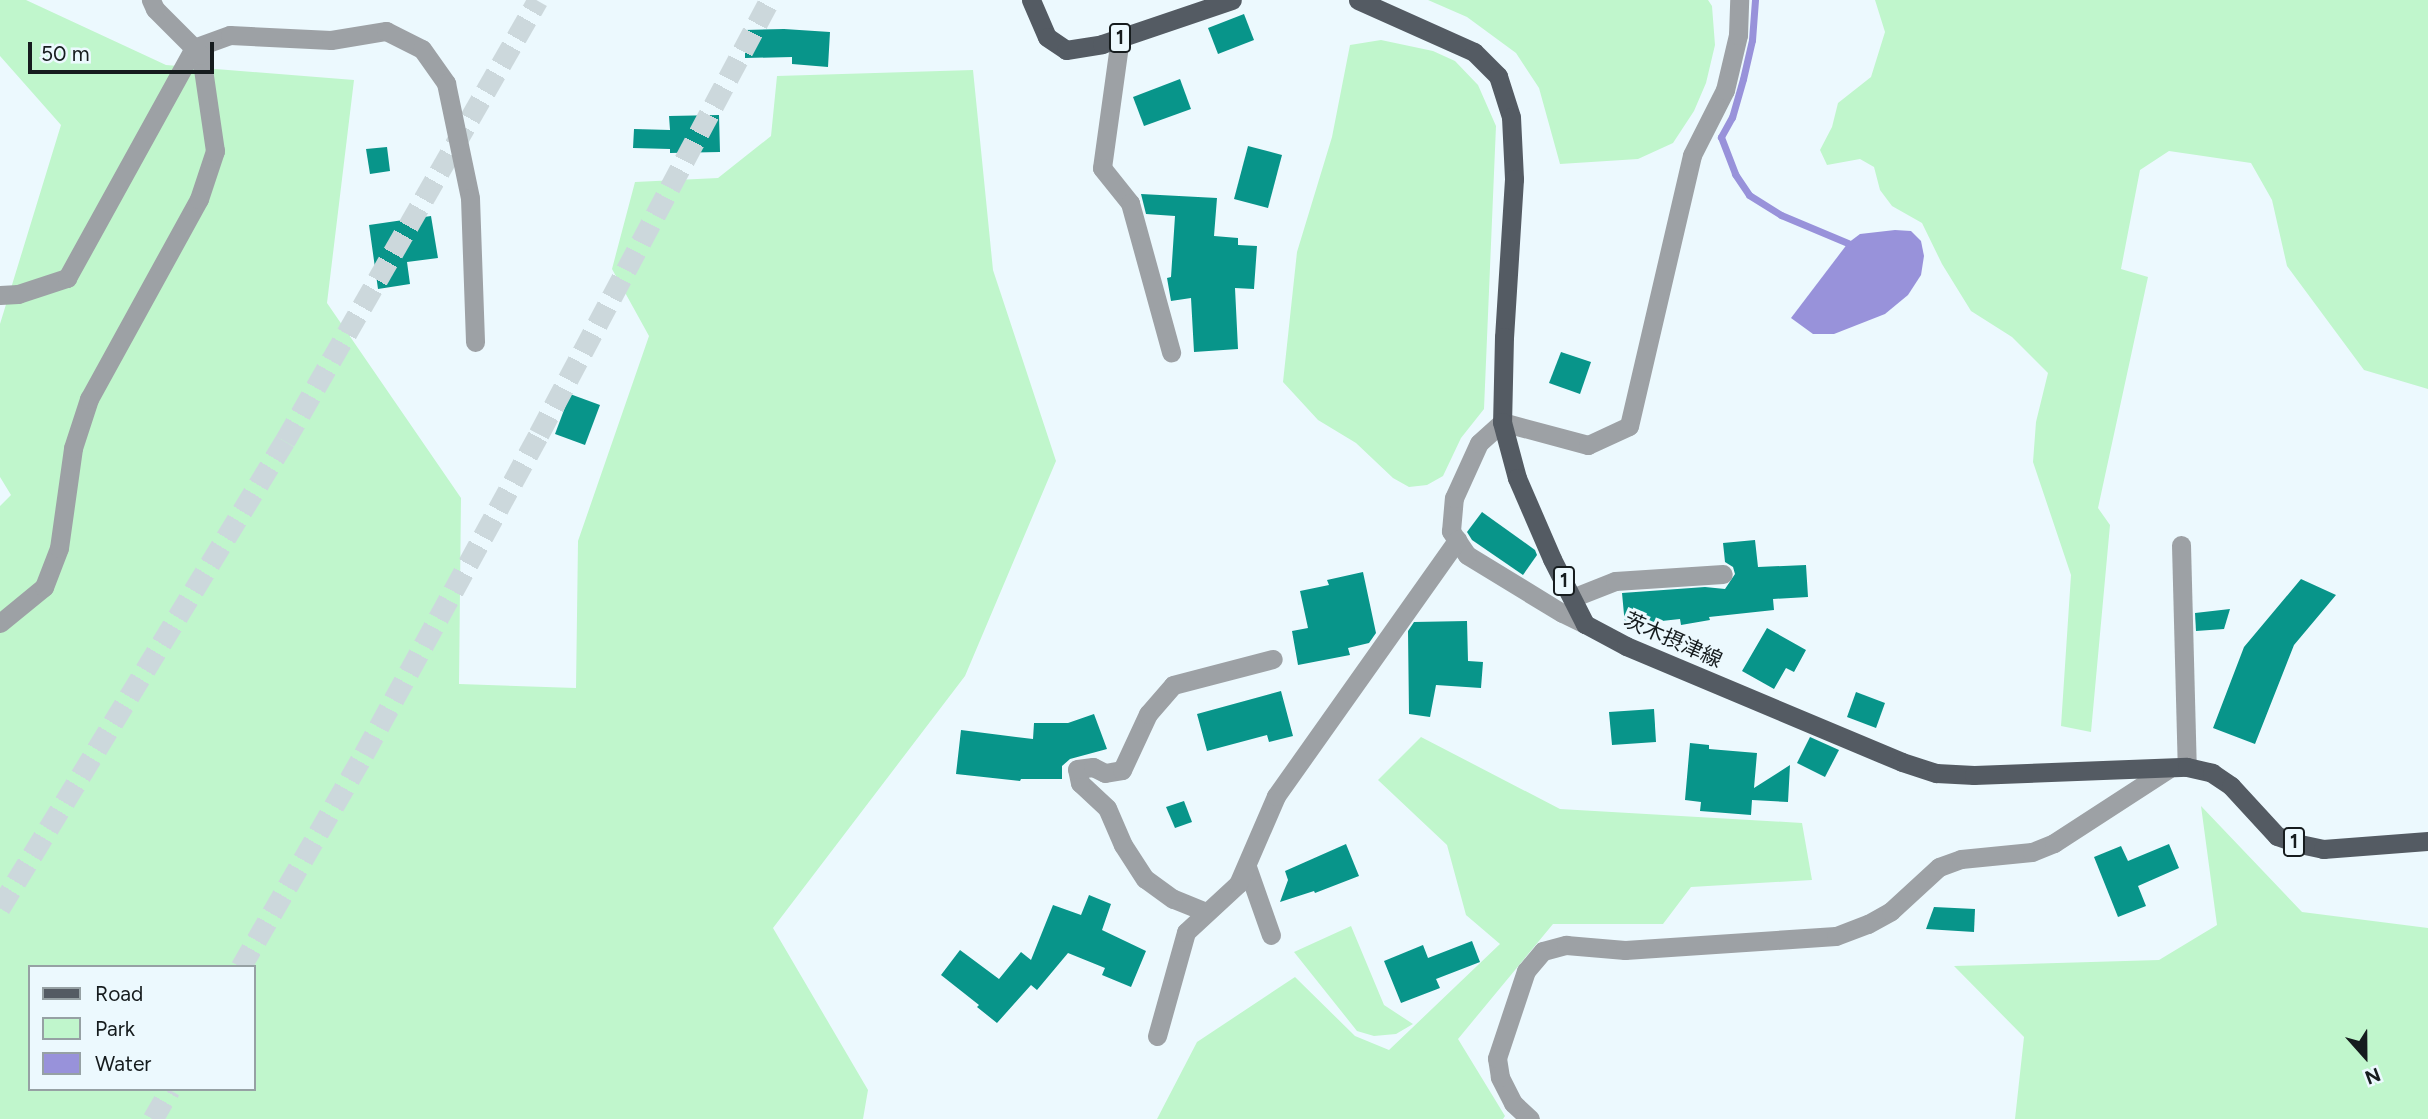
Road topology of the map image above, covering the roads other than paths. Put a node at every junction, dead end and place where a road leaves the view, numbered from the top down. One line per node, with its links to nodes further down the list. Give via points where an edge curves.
1 (150, 0): 7 (street)
2 (1031, 0): 6 (main road, 1, via 1048,37 1066,50)
3 (1232, 0): 6 (main road, 1)
4 (1358, 0): 11 (main road, 1, via 1474,52 1498,76 1511,117 1514,179)
5 (1739, 0): 11 (street, via 1738,35 1725,90 1692,155 1629,426 1588,445)
6 (1120, 38): 10 (street, via 1102,168 1130,203)
7 (194, 48): 8 (street, via 67,278); 9 (street, via 230,35 331,40 386,31 422,50 446,83 470,198); 16 (street, via 201,54 215,151 200,199 89,400 73,448 59,548 44,587)
8 (0, 295)
9 (475, 342)
10 (1171, 352)
11 (1502, 422): 12 (street, via 1479,443 1454,498 1451,531); 15 (main road, 1, via 1517,478)
12 (1457, 540): 17 (street, via 1467,555); 21 (street, via 1276,796)
13 (2181, 545): 19 (street)
14 (1723, 574): 15 (street, via 1615,581)
15 (1572, 598): 17 (main road, 1)
16 (0, 623)
17 (1586, 624): 19 (main road, 茨木摂津線 / 1, via 1626,646 1936,773)
18 (1273, 659): 22 (street, via 1173,685 1148,714 1122,770 1077,769 1080,783 1107,808 1145,879 1173,899)
19 (2178, 768): 20 (main road, 茨木摂津線 / 1, via 2212,773 2231,786 2277,836 2300,844 2323,849); 25 (street, via 2032,852 1961,859 1939,867 1891,911 1836,936 1625,950 1566,945 1543,951 1526,971 1497,1058 1500,1077 1513,1103)
20 (2428, 841)
21 (1247, 867): 22 (street, via 1238,884); 23 (street)
22 (1206, 912): 24 (street, via 1186,932)
23 (1271, 935)
24 (1157, 1036)
25 (1530, 1119)

